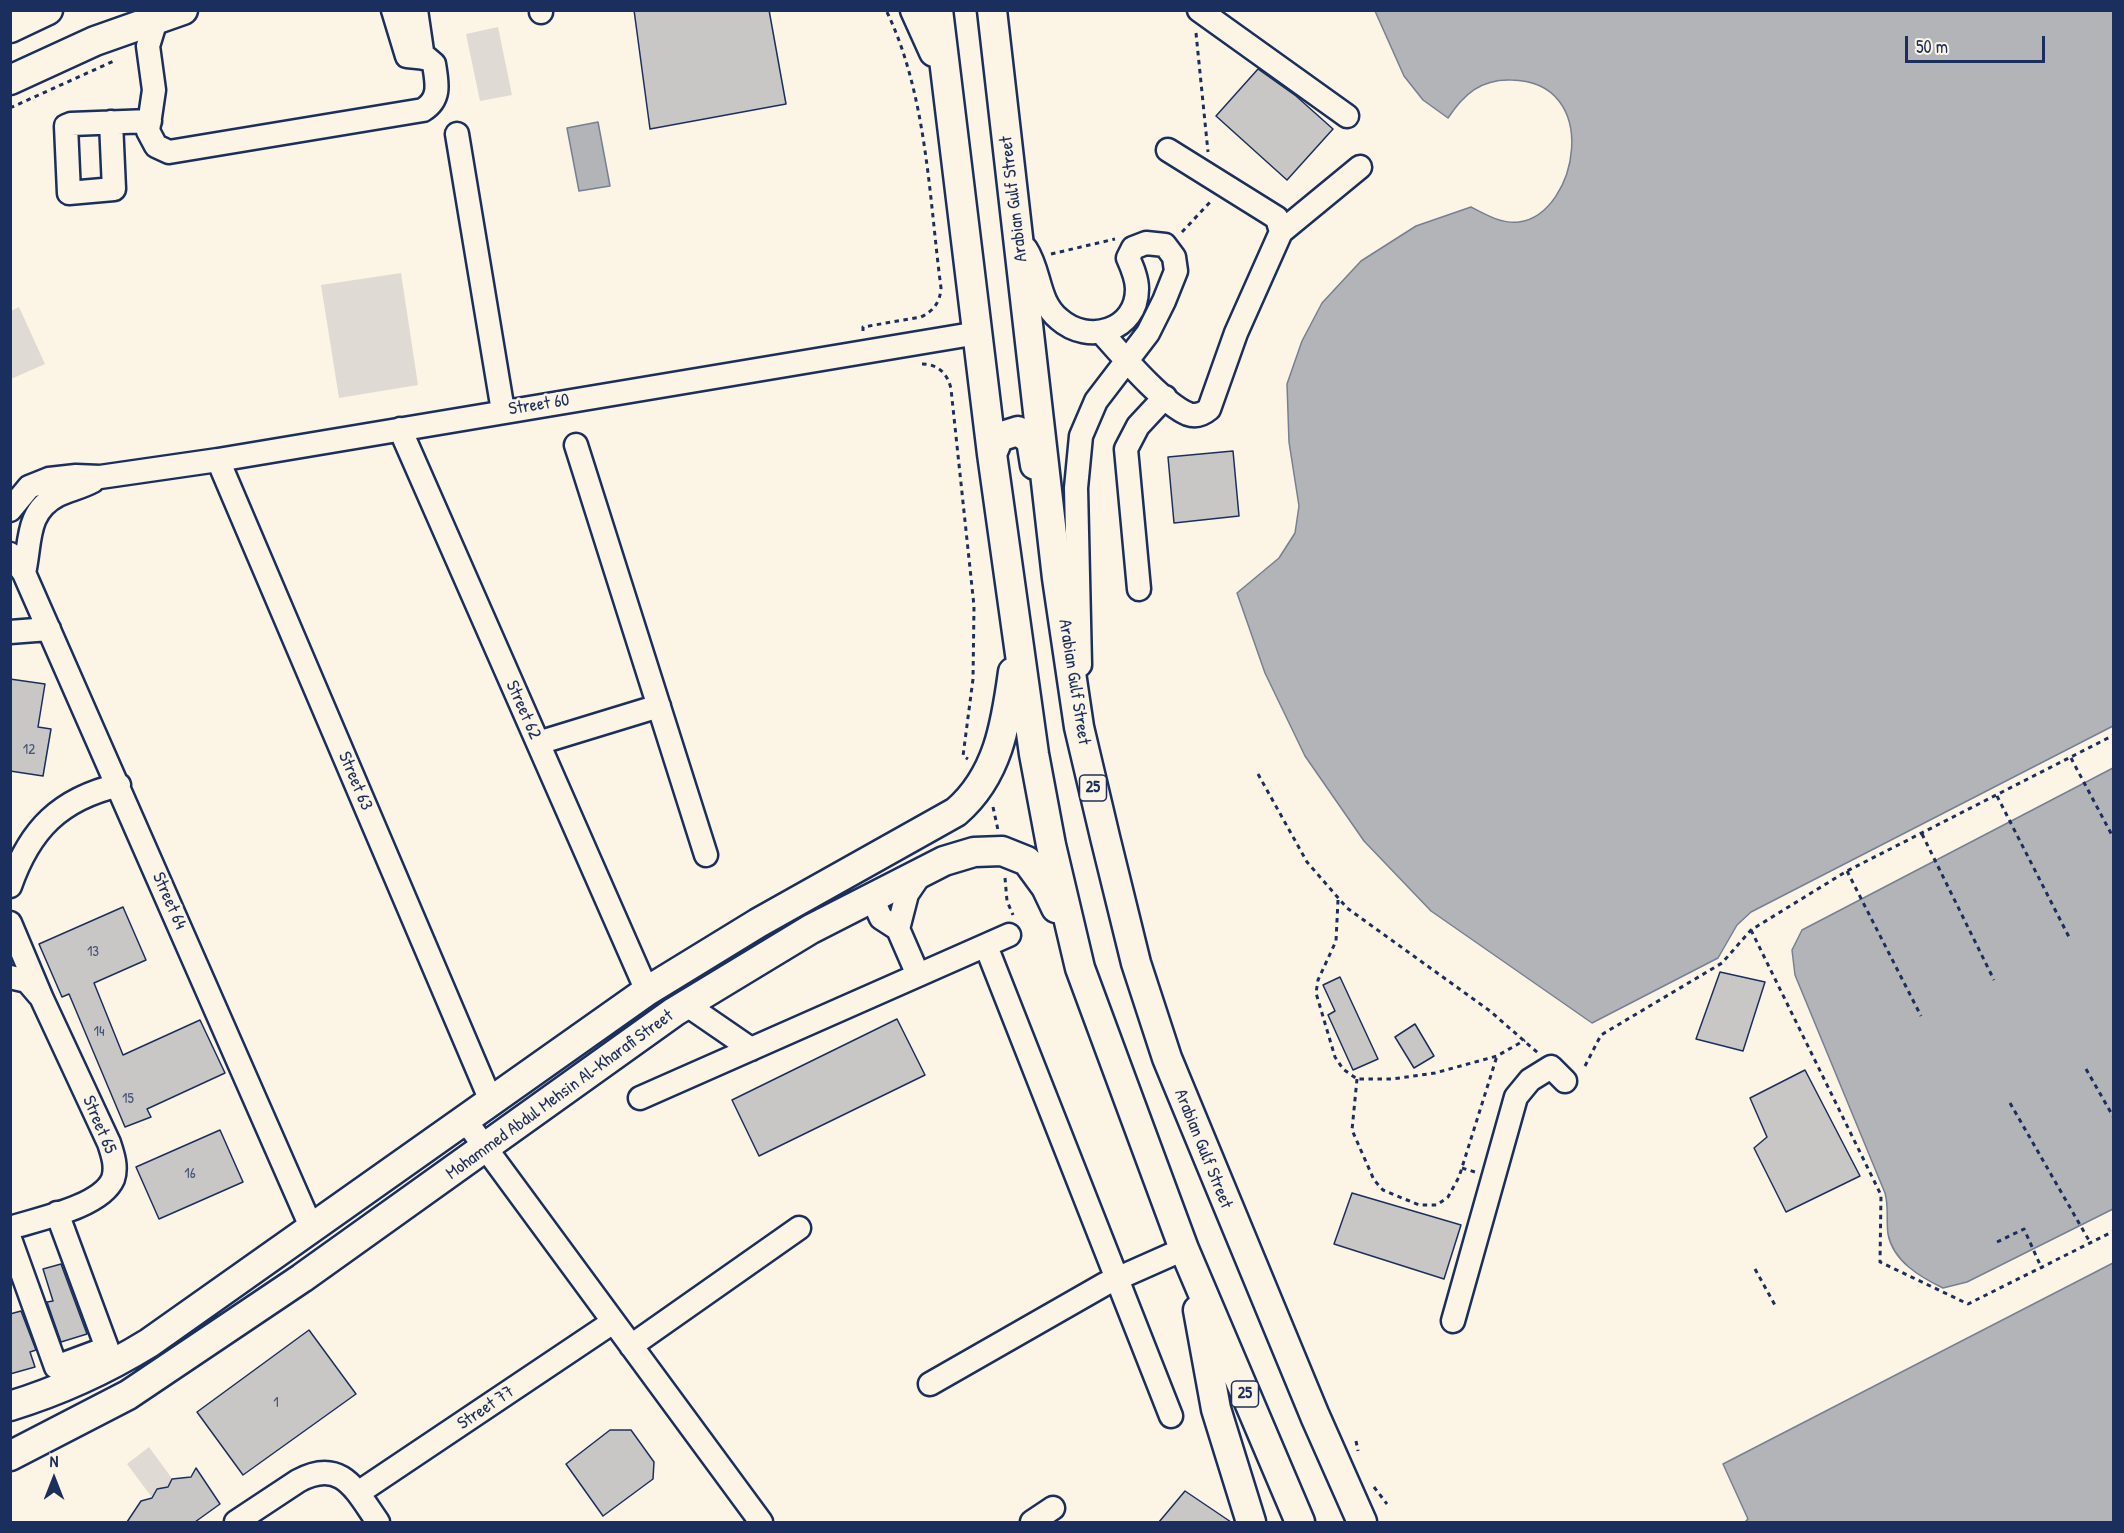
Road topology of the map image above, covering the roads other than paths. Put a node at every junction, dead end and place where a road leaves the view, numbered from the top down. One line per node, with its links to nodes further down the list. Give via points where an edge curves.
1 (48, 10): 9 (main road)
2 (183, 10): 10 (main road)
3 (393, 10): 11 (street)
4 (416, 10): 11 (street)
5 (915, 10): 13 (main road)
6 (938, 10): 13 (main road, 25)
7 (992, 10): 21 (main road, Arabian Gulf Street / 25)
8 (1197, 16): 15 (street)
9 (10, 28)
10 (152, 33): 12 (main road, via 95,42); 14 (street)
11 (415, 57): 14 (street, via 433,61 438,89 433,102 417,112 169,152 152,140 148,130)
12 (10, 80)
13 (949, 84): 22 (main road, 25)
14 (151, 113): 16 (street)
15 (1347, 116)
16 (111, 122)
17 (457, 134): 26 (street)
18 (1168, 150): 20 (street, via 1277,218)
19 (1360, 167): 20 (street)
20 (1281, 232): 25 (street, via 1236,333 1209,409 1198,415 1186,413)
21 (1019, 243): 23 (street, via 1033,261 1042,297 1053,314 1080,332); 35 (main road, Arabian Gulf Street / 25)
22 (978, 333): 26 (street, Street 60); 29 (main road, 25)
23 (1102, 333): 24 (street); 24 (street, via 1122,321 1134,302 1137,291 1129,252 1146,243 1165,245 1174,257 1174,278 1148,333)
24 (1126, 360): 25 (street); 41 (street, via 1096,401 1081,436 1076,488)
25 (1165, 397): 36 (street, via 1133,433 1125,458)
26 (503, 411): 27 (street, Street 60)
27 (400, 429): 30 (street, Street 60); 42 (street, Street 62)
28 (576, 445): 40 (street)
29 (992, 454): 35 (main road, via 996,441 1008,432 1022,432 1031,440 1046,555); 39 (main road, 25)
30 (218, 460): 31 (street, Street 60); 62 (street, Street 63)
31 (100, 477): 32 (street, via 49,479); 34 (street, via 57,495 38,511)
32 (14, 498)
33 (10, 554): 34 (street, Street 64)
34 (20, 578): 37 (street, Street 64)
35 (1057, 578): 41 (main road, Arabian Gulf Street / 25)
36 (1138, 590)
37 (49, 629): 38 (street); 43 (street, Street 64)
38 (10, 632)
39 (1018, 642): 46 (main road, Mohammed Abdul Mehsin Al-Kharafi Street, via 1004,727 980,789 956,812); 53 (main road, 25, via 1038,777)
40 (659, 706): 42 (street); 44 (street)
41 (1079, 727): 89 (main road, Arabian Gulf Street / 25, via 1136,963 1167,1058)
42 (538, 743): 56 (street, Street 62)
43 (119, 785): 47 (street, via 71,801 51,817 36,834); 68 (street, Street 64)
44 (706, 855)
45 (922, 872): 48 (main road, Mohammed Abdul Mehsin Al-Kharafi Street); 50 (street, via 907,894); 53 (main road, Mohammed Abdul Mehsin Al-Kharafi Street, via 974,852 1002,851 1022,858 1046,887)
46 (833, 880): 48 (main road, via 848,886); 56 (main road, Mohammed Abdul Mehsin Al-Kharafi Street)
47 (10, 886)
48 (865, 901): 50 (street); 58 (main road, Mohammed Abdul Mehsin Al-Kharafi Street, via 811,929)
49 (10, 923): 57 (street, Street 65)
50 (898, 929): 54 (street)
51 (1010, 935): 52 (street)
52 (986, 946): 54 (street); 71 (street)
53 (1080, 968): 70 (main road, 25)
54 (918, 975): 59 (street)
55 (10, 977): 57 (street, Street 65, via 27,981)
56 (647, 991): 62 (main road, Mohammed Abdul Mehsin Al-Kharafi Street)
57 (42, 999): 65 (street, Street 65, via 109,1143 115,1165 113,1179 101,1195)
58 (687, 1005): 59 (street); 64 (main road, Mohammed Abdul Mehsin Al-Kharafi Street)
59 (751, 1049): 61 (street)
60 (1558, 1074): 72 (street, via 1530,1080 1516,1097)
61 (640, 1098)
62 (491, 1101): 63 (main road, Mohammed Abdul Mehsin Al-Kharafi Street)
63 (465, 1120): 64 (street); 68 (main road, Mohammed Abdul Mehsin Al-Kharafi Street)
64 (485, 1149): 73 (street); 80 (main road, Mohammed Abdul Mehsin Al-Kharafi Street, via 128,1395)
65 (57, 1213): 66 (street, Street 65); 69 (street, via 107,1348 56,1367)
66 (10, 1228)
67 (799, 1228): 74 (street)
68 (312, 1229): 75 (main road, Mohammed Abdul Mehsin Al-Kharafi Street, via 149,1343)
69 (10, 1239)
70 (1187, 1258): 71 (street); 87 (main road, via 1216,1409); 88 (main road, 25)
71 (1117, 1279): 76 (street); 78 (street)
72 (1453, 1321)
73 (614, 1322): 74 (street); 81 (street, Street 77)
74 (632, 1346): 85 (street)
75 (82, 1379): 77 (main road, Mohammed Abdul Mehsin Al-Kharafi Street); 79 (main road, via 52,1403)
76 (930, 1384)
77 (10, 1406)
78 (1171, 1416)
79 (10, 1417)
80 (10, 1456)
81 (358, 1493): 83 (street, via 337,1474 315,1474); 84 (street)
82 (1053, 1509): 86 (street)
83 (236, 1522)
84 (378, 1522)
85 (761, 1522)
86 (1032, 1522)
87 (1251, 1522)
88 (1300, 1522)
89 (1362, 1522)

